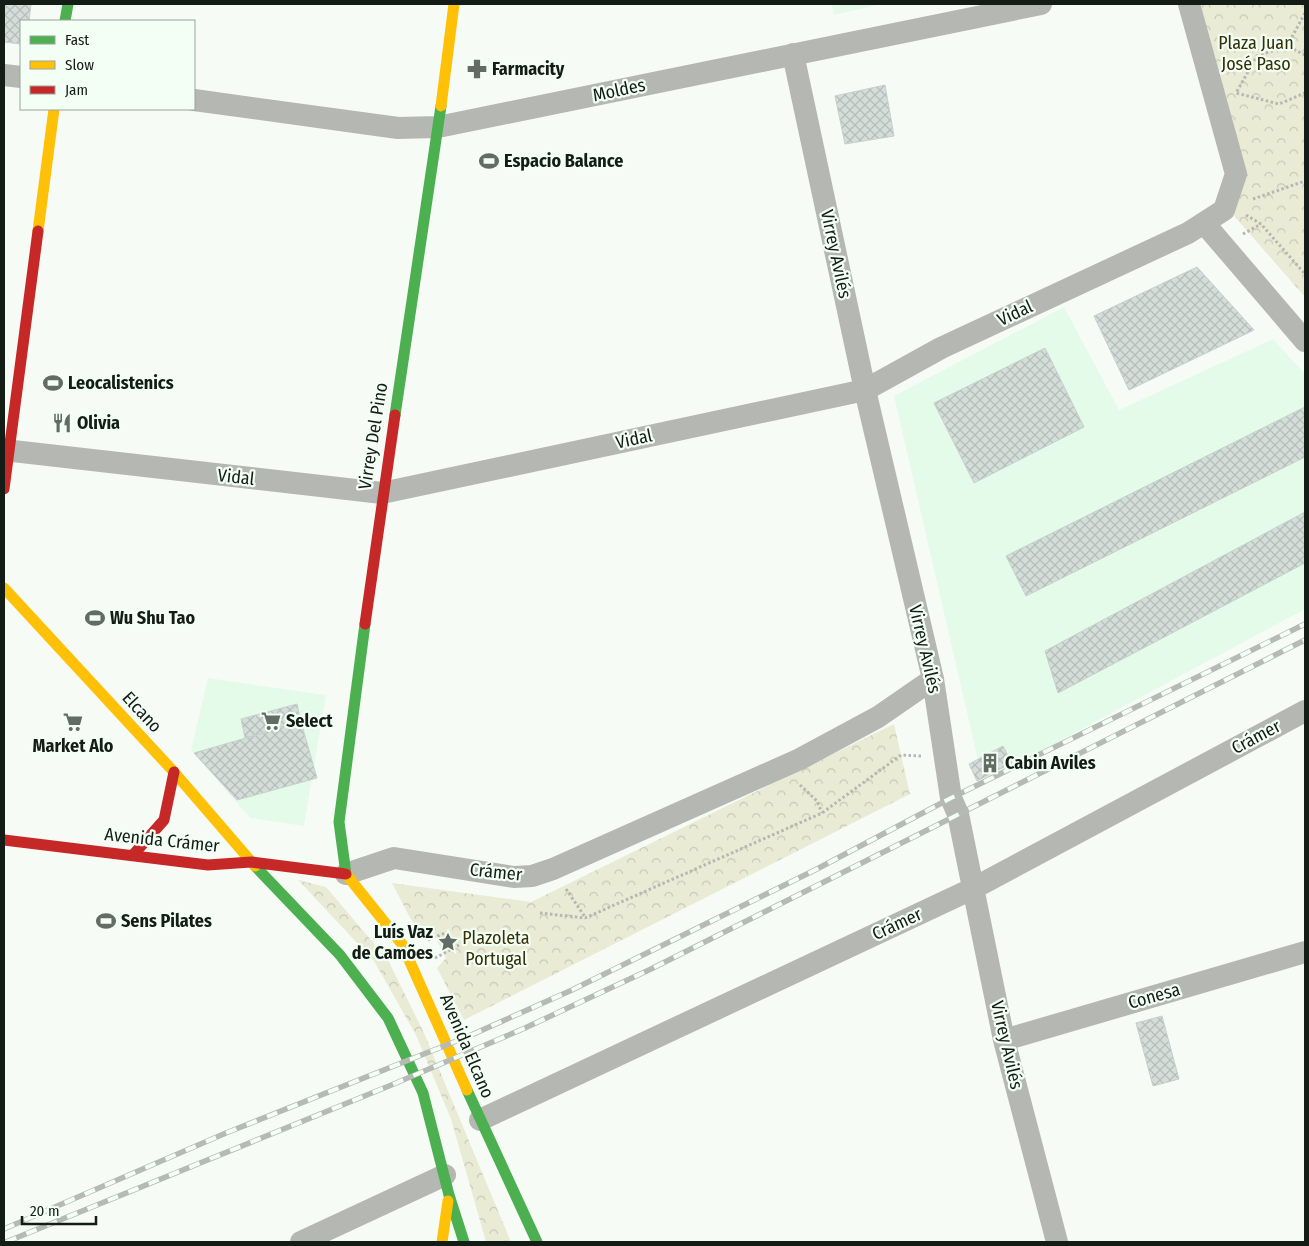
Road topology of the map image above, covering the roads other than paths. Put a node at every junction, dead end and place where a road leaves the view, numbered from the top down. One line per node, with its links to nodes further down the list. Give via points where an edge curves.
1 (68, 4): 5 (street)
2 (454, 4): 11 (street, Virrey Del Pino)
3 (1041, 4): 6 (street, Moldes)
4 (1189, 4): 12 (street, Vidal, via 1236,174 1228,208)
5 (66, 20)
6 (793, 54): 11 (street, Moldes); 14 (street, Virrey Avilés)
7 (4, 75): 8 (street)
8 (20, 77)
9 (195, 100): 11 (street, Moldes, via 398,128)
10 (54, 110): 15 (street)
11 (438, 126): 17 (street, Virrey Del Pino)
12 (1204, 223): 13 (street); 14 (street, Vidal, via 1130,262 941,348)
13 (1305, 341)
14 (865, 390): 17 (street, Vidal); 19 (street, Virrey Avilés)
15 (6, 451): 16 (street); 17 (street, Vidal)
16 (4, 489)
17 (382, 493): 25 (street, Virrey Del Pino, via 340,822)
18 (4, 588): 21 (street, Elcano)
19 (933, 679): 25 (street, Crámer, via 878,717 800,758 532,876 514,877 394,858); 26 (street, Virrey Avilés, via 951,798 958,814)
20 (1305, 711): 26 (street, Crámer)
21 (174, 772): 23 (street, via 164,820); 24 (street, Elcano)
22 (4, 840): 23 (street, Avenida Crámer)
23 (133, 855): 24 (street, Avenida Crámer, via 208,866)
24 (252, 862): 25 (street, Avenida Crámer); 30 (street, via 340,955 388,1018 423,1093)
25 (346, 874): 29 (street, Avenida Elcano, via 402,944)
26 (974, 888): 28 (street, Virrey Avilés); 29 (street, Crámer)
27 (1305, 952): 28 (street, Conesa)
28 (1004, 1040): 35 (street, Virrey Avilés)
29 (480, 1120): 34 (street, Avenida Elcano)
30 (447, 1185): 31 (street); 32 (street); 33 (street)
31 (301, 1242)
32 (442, 1242)
33 (464, 1242)
34 (537, 1242)
35 (1057, 1242)

